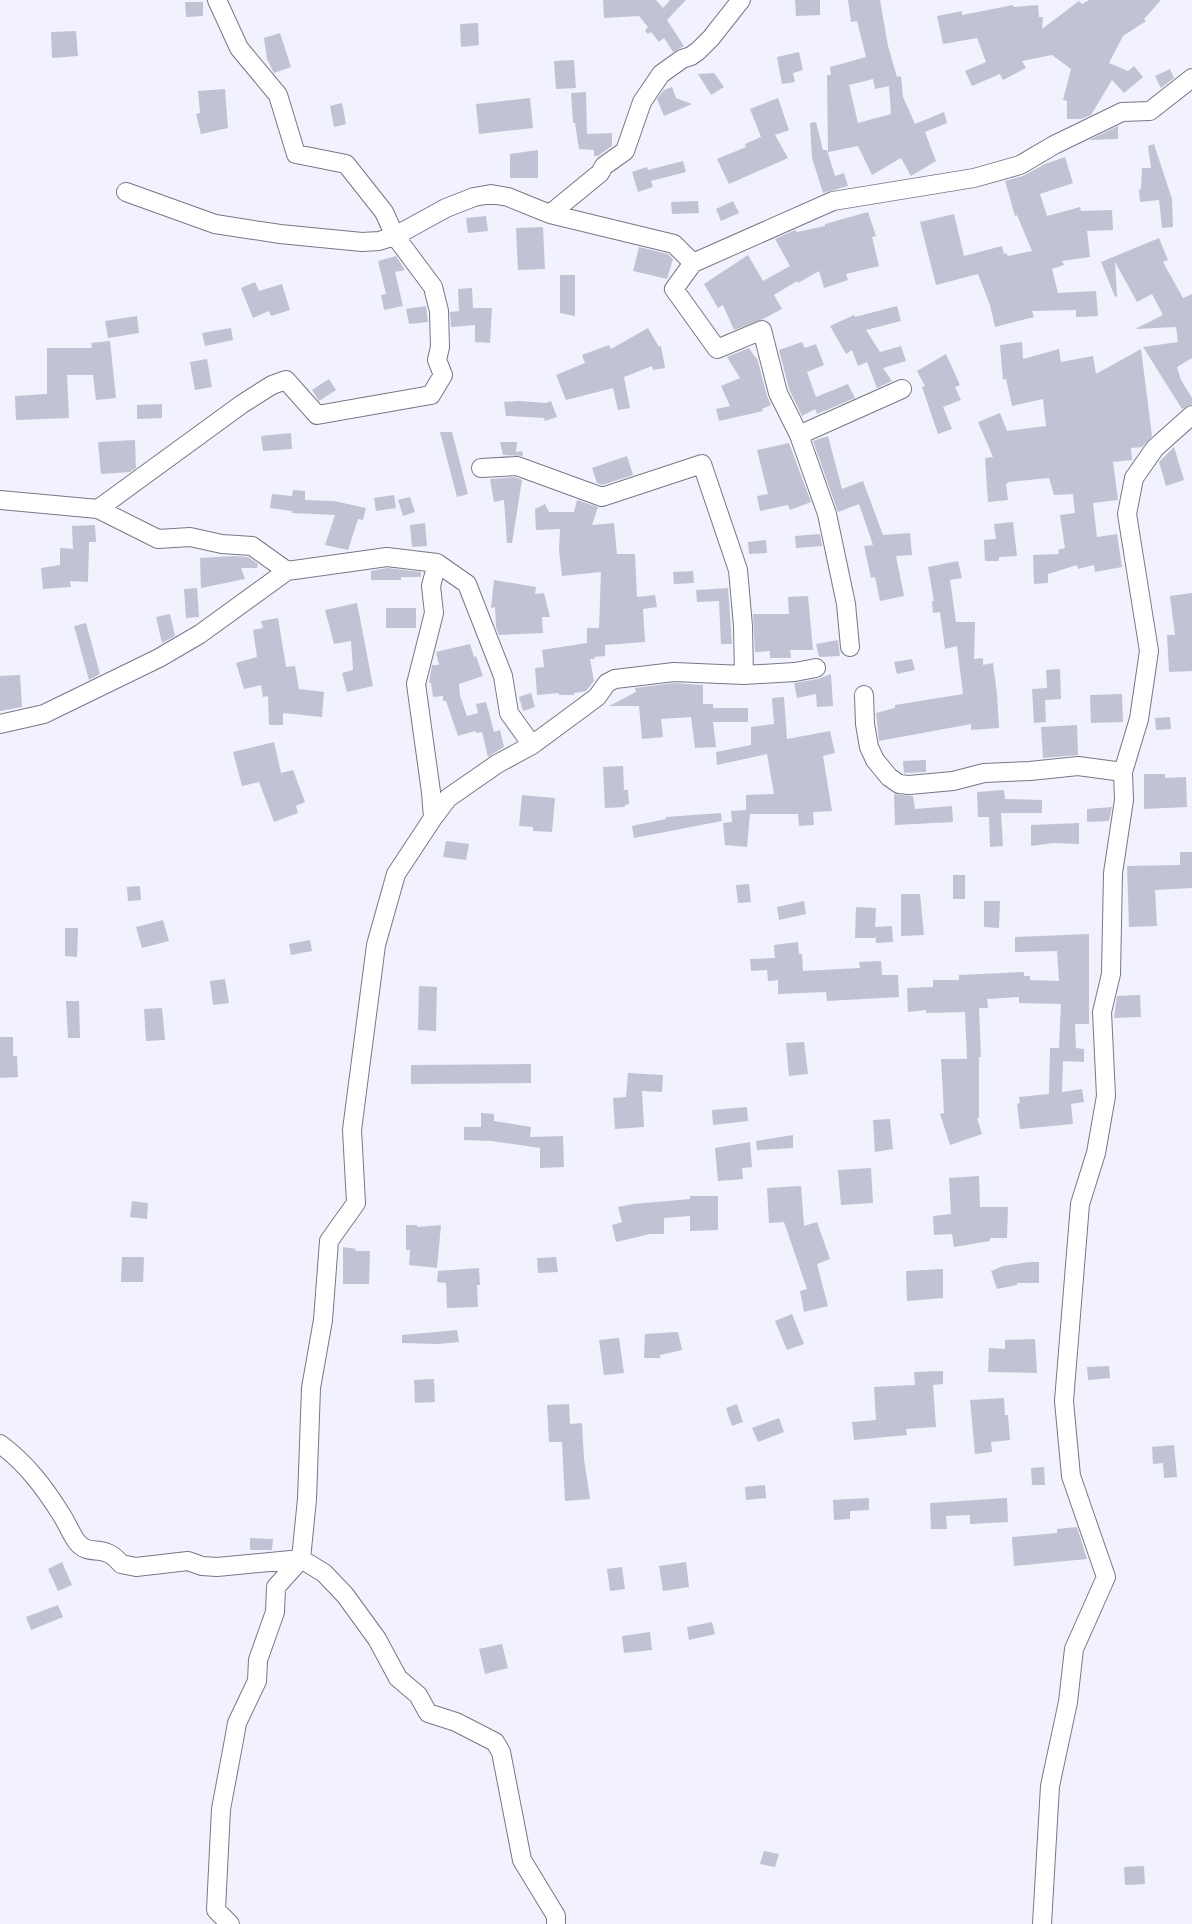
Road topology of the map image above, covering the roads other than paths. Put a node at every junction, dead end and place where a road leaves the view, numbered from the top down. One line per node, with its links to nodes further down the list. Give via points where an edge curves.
1 (217, 0): 6 (street, via 239,48 278,95 296,154 346,164 384,212)
2 (741, 0): 5 (street, via 698,51 661,74 642,102 625,151)
3 (1192, 78): 7 (street, via 1150,111 1122,112 1020,165 974,177 833,201)
4 (126, 192): 6 (street, via 215,224 362,242)
5 (550, 214): 6 (street, via 508,197 474,196); 7 (street, via 674,244)
6 (394, 236): 13 (street, via 433,287 439,311 437,360 444,375 431,395 317,415 286,381 272,385)
7 (693, 262): 10 (street, via 674,289 717,349 762,330 778,393)
8 (902, 389): 10 (street)
9 (1192, 415): 22 (street, via 1155,448 1134,478 1127,514 1149,651 1139,719)
10 (799, 435): 16 (street, via 828,514 846,604)
11 (481, 468): 18 (street, via 517,466 602,497 702,464 738,570)
12 (0, 500): 13 (street)
13 (98, 509): 15 (street, via 158,538 190,537 252,546)
14 (437, 563): 15 (street, via 387,557); 21 (street, via 467,584 503,676 509,713); 23 (street, via 431,586 434,613 416,684)
15 (286, 571): 20 (street, via 200,634 159,658 44,714)
16 (850, 647)
17 (816, 668): 18 (street)
18 (744, 675): 21 (street, via 674,672 615,679)
19 (864, 695): 22 (street, via 869,747 888,777 899,784 1078,766)
20 (0, 724)
21 (532, 745): 23 (street, via 496,764 448,798)
22 (1123, 772): 28 (street, via 1124,800 1113,873 1111,974 1102,1012 1106,1096 1096,1153 1080,1204 1064,1401 1071,1476 1106,1577 1074,1648 1068,1702 1050,1786)
23 (433, 818): 25 (street, via 396,874 376,945 352,1130 356,1203 329,1241 323,1320 311,1388)
24 (0, 1444): 25 (street, via 31,1471 77,1542 89,1550 114,1554 121,1564 136,1567 188,1561 217,1566)
25 (302, 1559): 26 (street, via 276,1587 275,1612 258,1660 257,1681 237,1724 221,1809 216,1910); 27 (street, via 324,1573 345,1595 377,1639 398,1678 418,1695 428,1713 456,1722 498,1745 522,1860 556,1916)
26 (230, 1924)
27 (556, 1924)
28 (1042, 1924)

